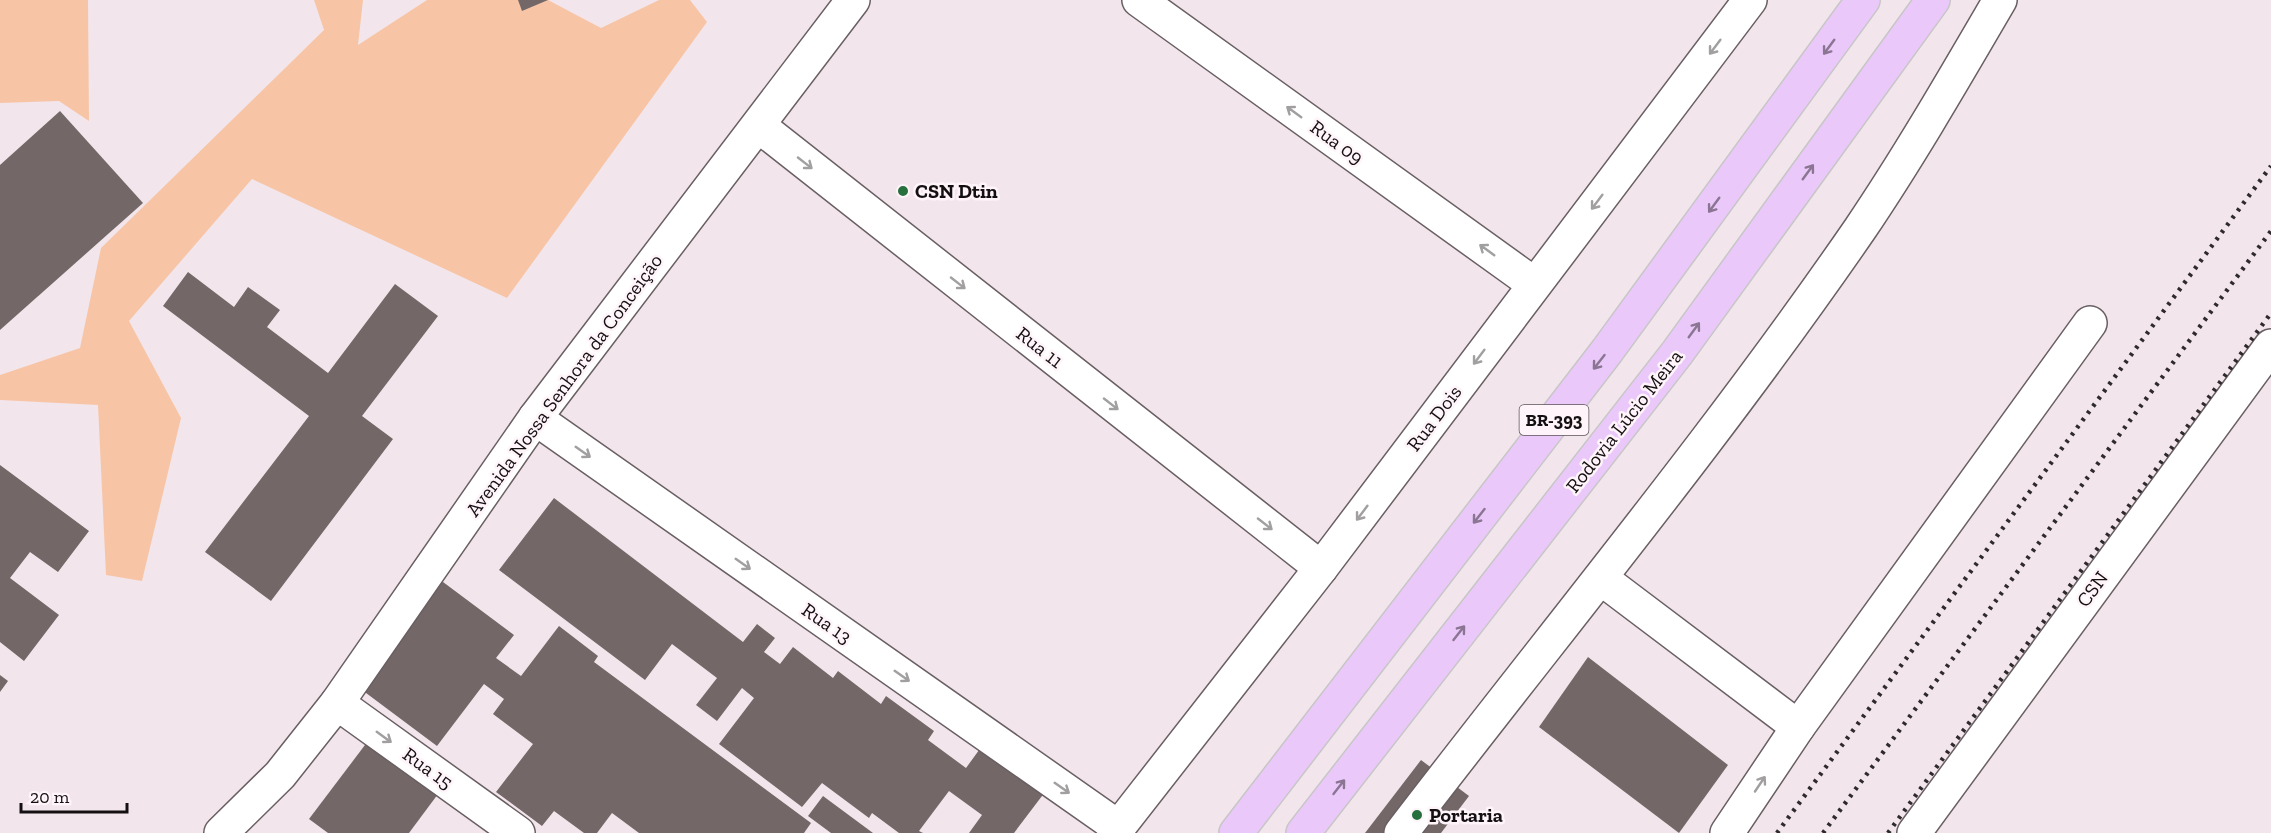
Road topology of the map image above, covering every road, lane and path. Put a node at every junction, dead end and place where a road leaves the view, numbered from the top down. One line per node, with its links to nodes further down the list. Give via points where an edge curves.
1 (853, 0): 7 (street, Avenida Nossa Senhora da Conceição)
2 (1139, 0): 8 (street, Rua 09, one-way to 2)
3 (1863, 0): 21 (main road, BR-393, one-way to 21, via 1607,351)
4 (1933, 0): 22 (main road, Rodovia Lúcio Meira / BR-393, one-way to 4, via 1677,353)
5 (2000, 0): 13 (street, via 1861,227 1736,402)
6 (1739, 4): 8 (street, Rua Dois, one-way to 8)
7 (759, 126): 11 (street, Avenida Nossa Senhora da Conceição); 12 (street, Rua 11, one-way to 12)
8 (1534, 284): 12 (street, Rua Dois, one-way to 12)
9 (2091, 323): 15 (street)
10 (2271, 346): 25 (street, CSN)
11 (535, 418): 14 (street, Avenida Nossa Senhora da Conceição); 17 (street, Rua 13, one-way to 17)
12 (1321, 568): 17 (street, Rua Dois)
13 (1602, 579): 15 (street); 23 (street)
14 (337, 703): 16 (street, Avenida Nossa Senhora da Conceição); 20 (street, Rua 15, one-way to 20)
15 (1798, 727): 24 (street, one-way to 15)
16 (280, 775): 18 (street); 19 (street)
17 (1116, 830)
18 (221, 833)
19 (254, 833)
20 (518, 833)
21 (1236, 833)
22 (1303, 833)
23 (1401, 833)
24 (1727, 833)
25 (1914, 833)

